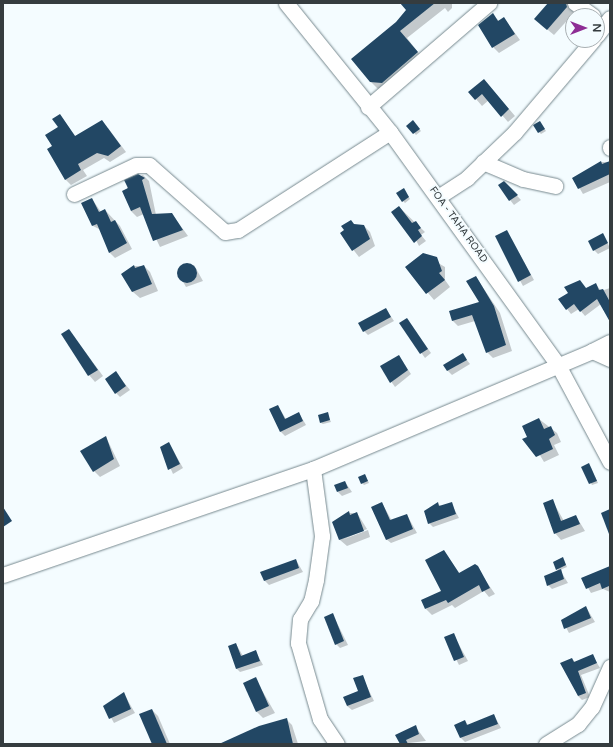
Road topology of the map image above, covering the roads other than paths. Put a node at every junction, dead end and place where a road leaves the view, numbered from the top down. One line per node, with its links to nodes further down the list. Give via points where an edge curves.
1 (286, 3): 4 (street, FOA - TAHA ROAD)
2 (489, 3): 4 (street)
3 (584, 48): 6 (street, via 515,132)
4 (368, 108): 5 (street, FOA - TAHA ROAD)
5 (390, 132): 8 (street, via 238,230 225,232 149,165 136,165); 9 (street, FOA - TAHA ROAD)
6 (483, 162): 7 (street, via 523,179); 9 (street)
7 (555, 186)
8 (74, 194)
9 (438, 197): 13 (street, FOA - TAHA ROAD)
10 (610, 342): 11 (street)
11 (592, 351): 12 (street); 13 (street)
12 (610, 359)
13 (558, 365): 14 (street, FOA - TAHA ROAD); 15 (street)
14 (610, 462)
15 (313, 469): 16 (street); 18 (street, via 322,536 313,594 300,620 298,643 320,719)
16 (3, 575)
17 (610, 667): 19 (street, via 592,707 578,724)
18 (337, 744)
19 (546, 744)

